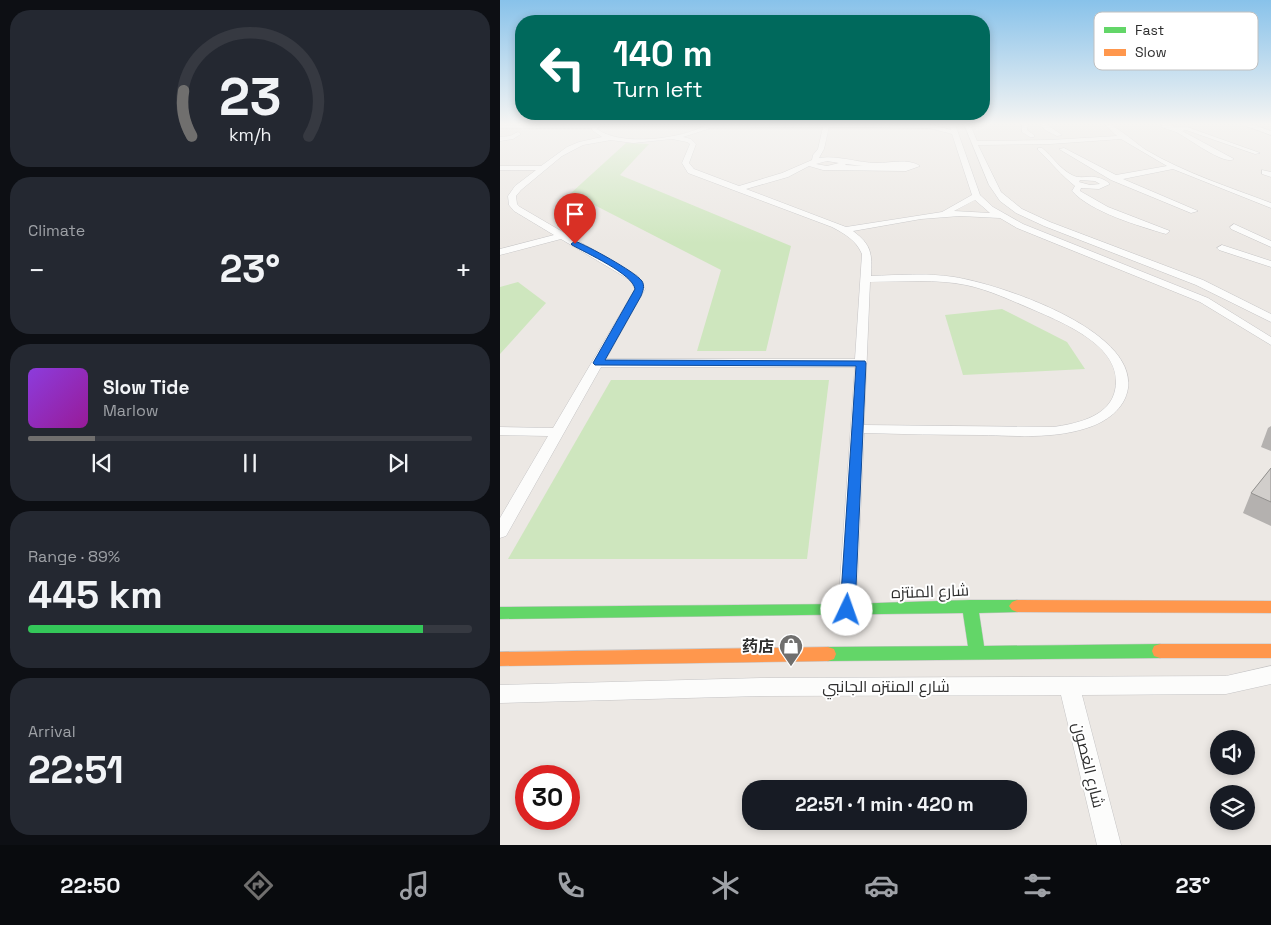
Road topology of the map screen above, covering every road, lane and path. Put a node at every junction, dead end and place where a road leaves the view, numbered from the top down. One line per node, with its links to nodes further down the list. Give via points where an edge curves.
1 (548, 163): 14 (street)
2 (685, 163): 18 (street, via 699,174)
3 (810, 163): 15 (street)
4 (812, 163): 10 (street, via 815,167)
5 (965, 163): 19 (street)
6 (984, 163): 32 (street, via 998,194 1008,203 1030,216)
7 (1054, 163): 17 (street, via 1062,174)
8 (1088, 163): 16 (street)
9 (1169, 163): 12 (street)
10 (836, 164): 11 (street); 15 (street)
11 (893, 166)
12 (1175, 167): 16 (street); 20 (street)
13 (500, 168): 14 (street)
14 (543, 168): 29 (street, via 518,188 508,201)
15 (785, 174): 18 (street)
16 (1115, 178): 17 (street, via 1101,180 1106,184 1101,187); 21 (street)
17 (1077, 183): 28 (street, via 1076,191 1085,197 1130,219)
18 (738, 189): 24 (street)
19 (976, 196): 22 (street); 23 (street)
20 (1271, 206)
21 (1194, 211)
22 (941, 215): 23 (street); 25 (street)
23 (1002, 217): 34 (street)
24 (822, 220): 25 (street); 27 (street)
25 (886, 224): 27 (street)
26 (1234, 227): 30 (street)
27 (845, 230): 38 (street, via 864,245)
28 (1166, 231)
29 (560, 236): 33 (street); 41 (street, via 627,273 640,289)
30 (1271, 244)
31 (1222, 248): 35 (street)
32 (1114, 250): 34 (street, via 1111,256); 36 (street)
33 (500, 252)
34 (1097, 257): 37 (street)
35 (1271, 264)
36 (1161, 267): 37 (street, via 1148,270); 39 (street, via 1218,290)
37 (1145, 275): 40 (street, via 1204,300)
38 (866, 279): 42 (street); 43 (street, via 934,278 995,289 1094,336 1117,363 1122,378 1113,408 1094,421 1067,429)
39 (1271, 319)
40 (1271, 342)
41 (598, 363): 42 (street); 45 (street)
42 (861, 363): 43 (street)
43 (857, 429): 49 (street)
44 (500, 431): 45 (street)
45 (558, 432): 46 (street)
46 (500, 532)
47 (970, 606): 48 (street, شارع المنتزه); 49 (street, شارع المنتزه); 52 (street)
48 (1271, 607)
49 (847, 610): 50 (street, شارع المنتزه)
50 (500, 613)
51 (1271, 651): 52 (street)
52 (977, 652): 53 (street)
53 (500, 659)
54 (1271, 675): 55 (street, شارع المنتزه الجانبي, via 1226,685)
55 (1069, 685): 56 (street, شارع المنتزه الجانبي, via 760,687); 57 (street, شارع الغصون)
56 (500, 694)
57 (1109, 845)

